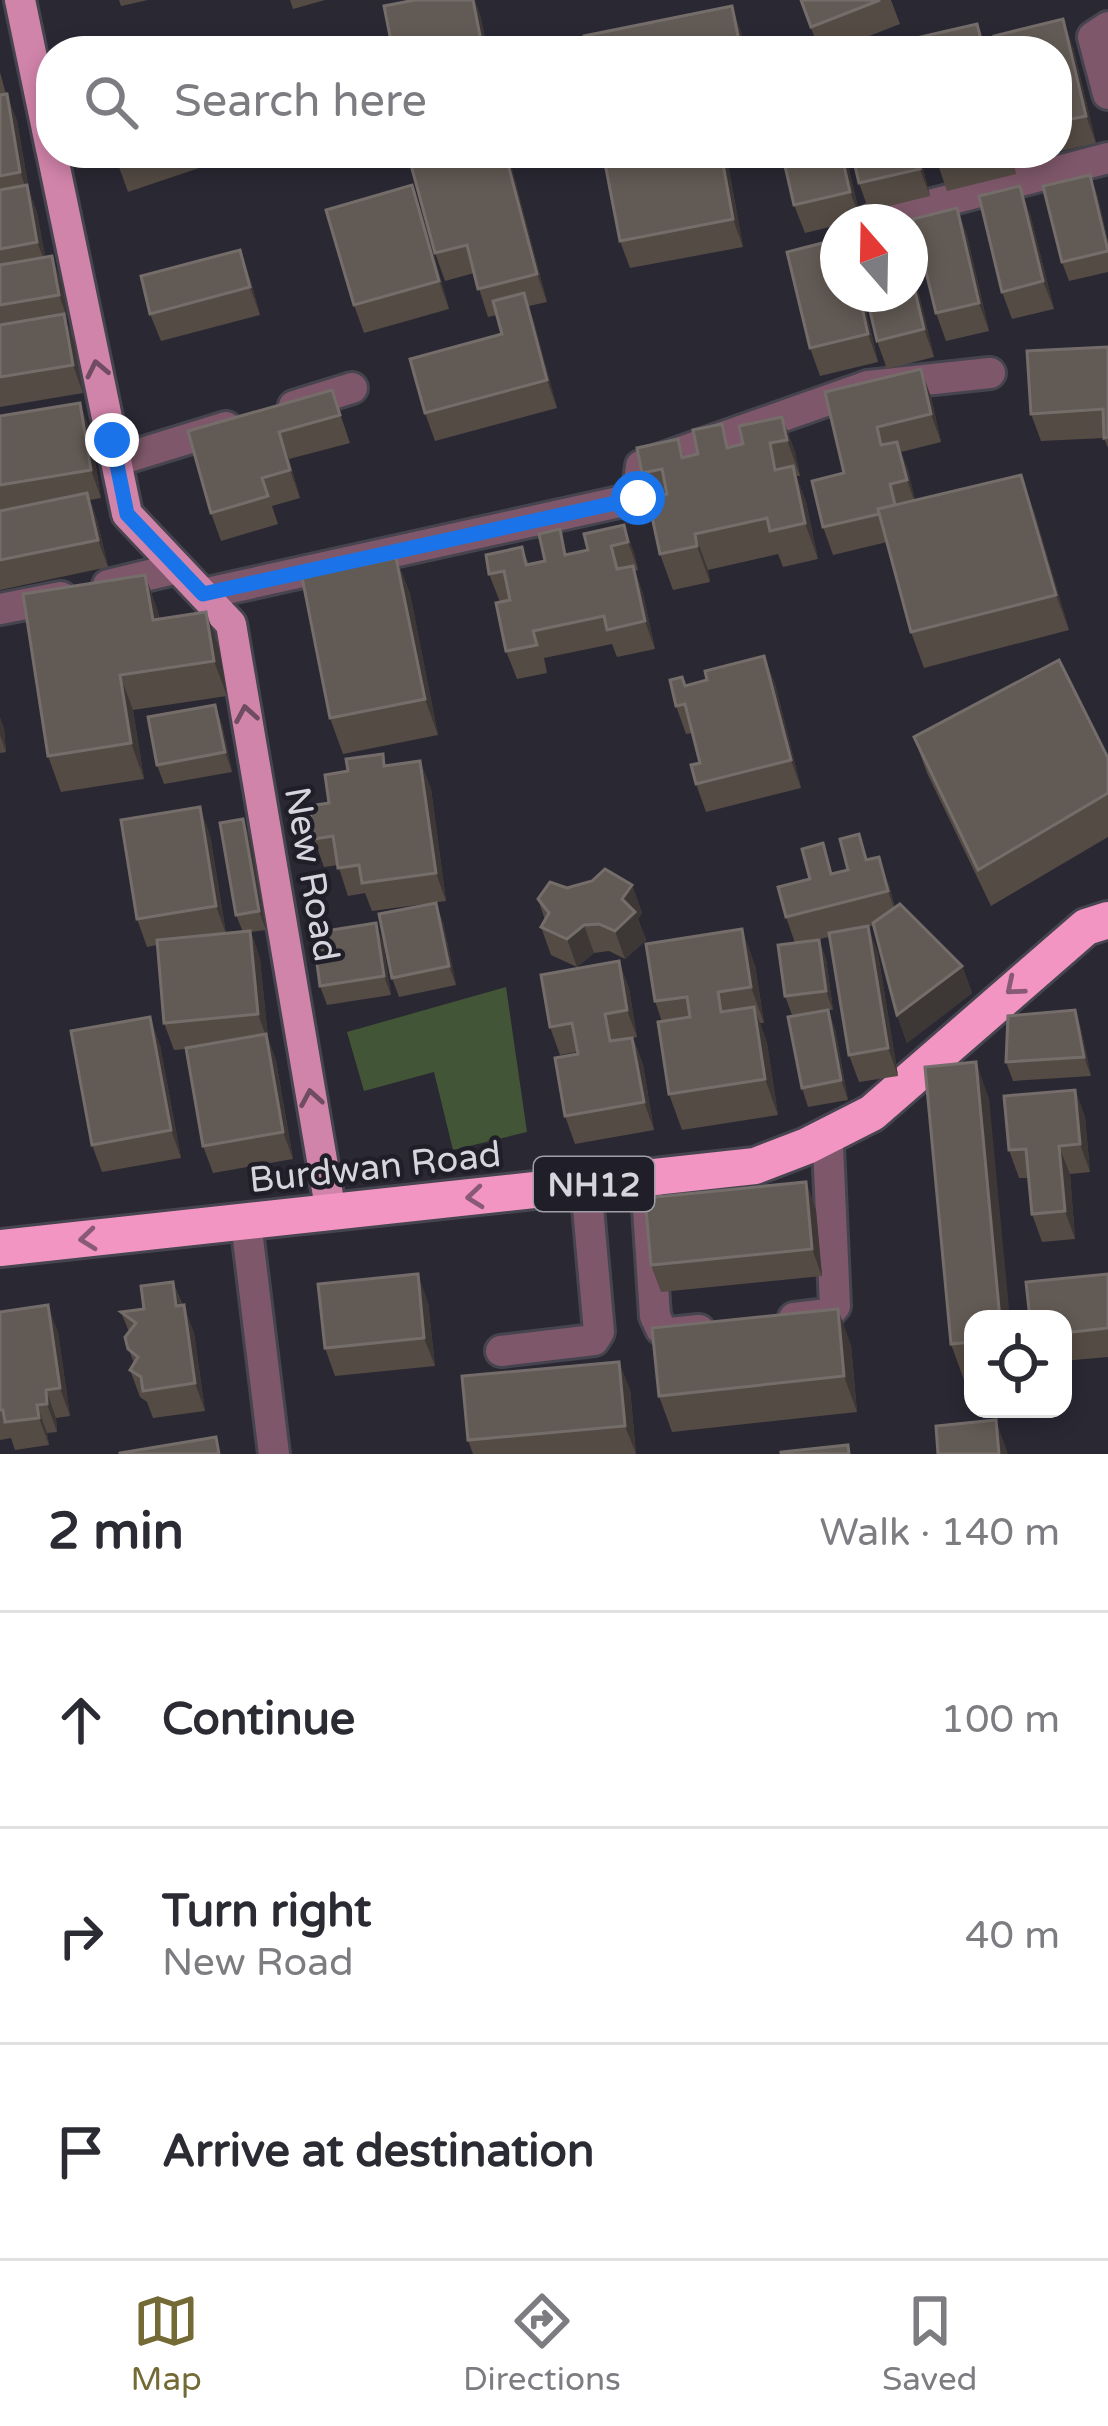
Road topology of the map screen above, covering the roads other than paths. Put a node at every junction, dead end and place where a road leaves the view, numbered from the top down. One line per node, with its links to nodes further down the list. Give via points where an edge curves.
1 (20, 0): 3 (main road, New Road)
2 (1108, 27): 4 (street, via 1093,37)
3 (36, 78)
4 (1108, 94)
5 (1108, 158): 6 (street)
6 (1072, 167)
7 (55, 168): 12 (main road, New Road, one-way to 7)
8 (1070, 168): 9 (street)
9 (928, 205)
10 (990, 373): 14 (street, via 868,386 641,466 638,498)
11 (352, 388): 12 (street)
12 (116, 461): 13 (main road, New Road, via 127,514)
13 (178, 568): 14 (main road, New Road); 15 (street)
14 (203, 594): 20 (main road, New Road, one-way to 14, via 231,624)
15 (0, 609)
16 (1108, 920): 17 (highway, Burdwan Road / NH12, one-way to 17, via 1086,927 872,1113)
17 (820, 1139): 18 (highway, Burdwan Road / NH12, via 755,1166); 18 (street, via 828,1146 836,1306 828,1314 661,1329)
18 (646, 1178): 19 (highway, Burdwan Road / NH12)
19 (586, 1185): 20 (highway, Burdwan Road / NH12, one-way to 20); 23 (street, via 599,1332 594,1340)
20 (331, 1214): 21 (highway, Burdwan Road / NH12)
21 (246, 1222): 22 (highway, Burdwan Road / NH12, one-way to 22); 24 (street)
22 (0, 1248)
23 (501, 1351)
24 (274, 1454)

